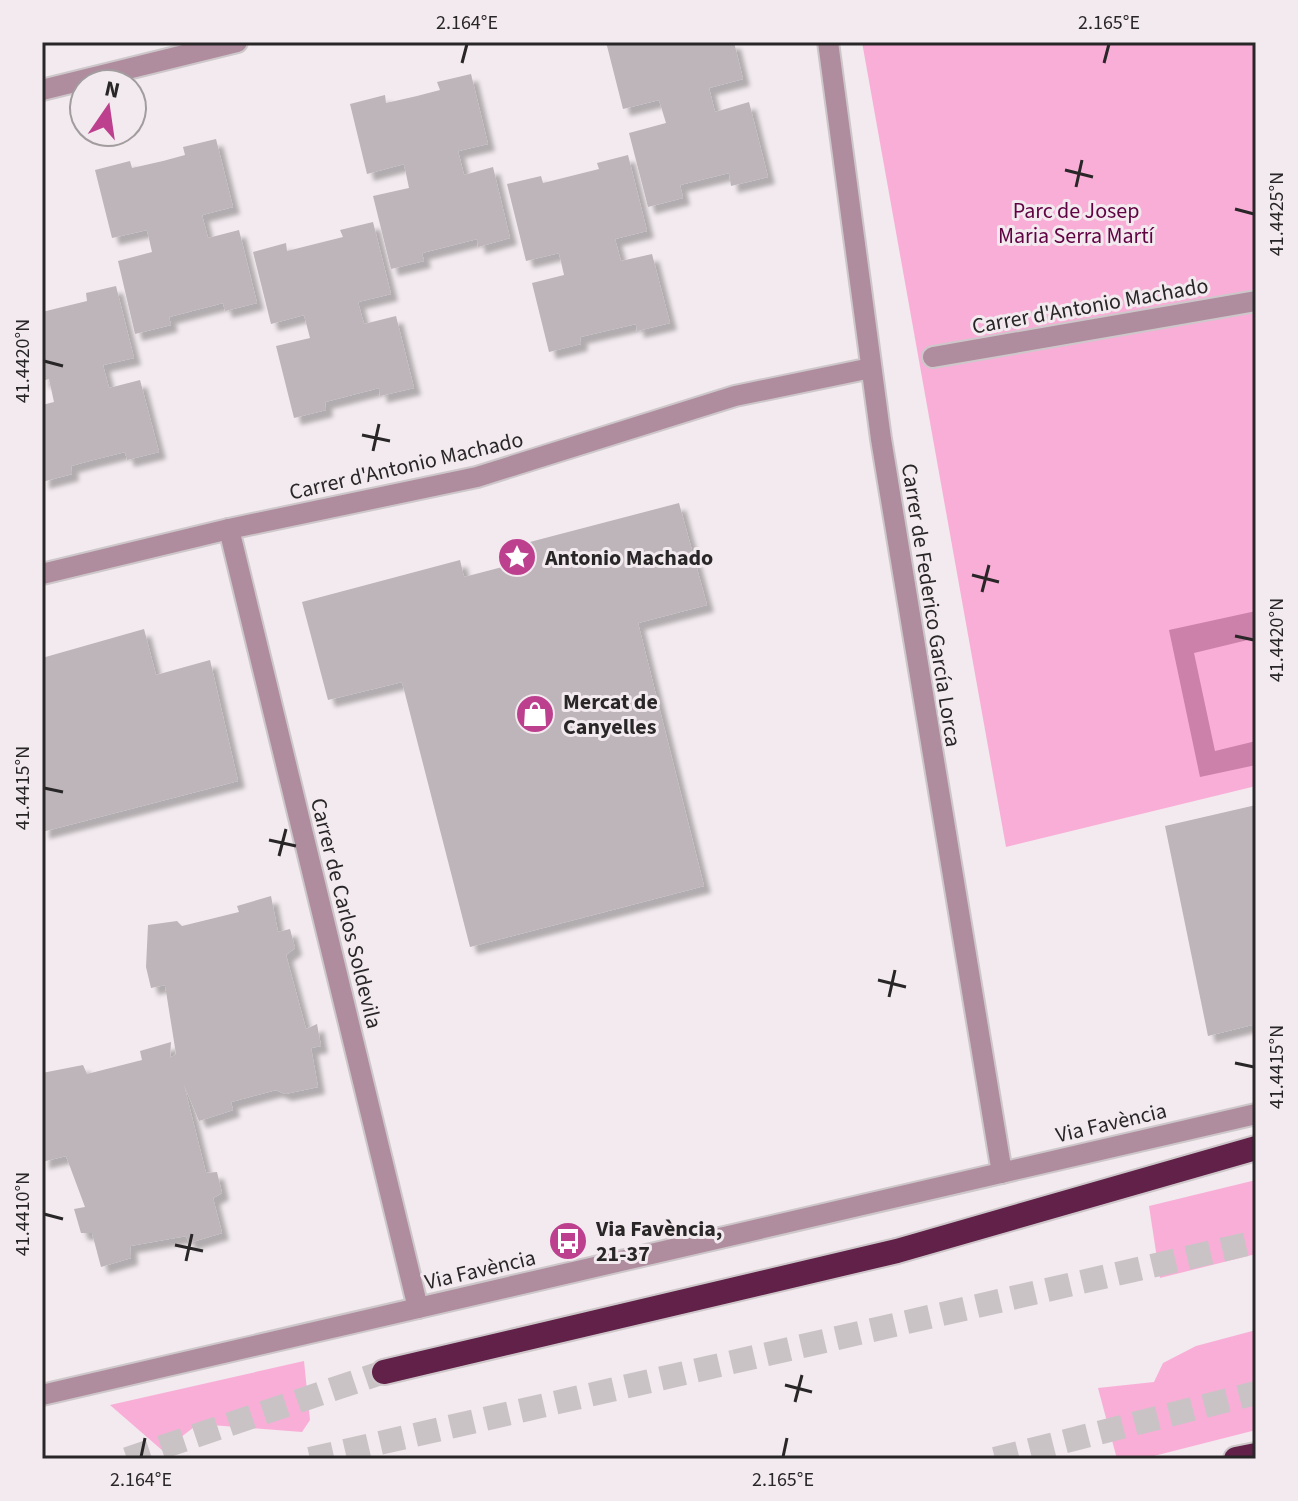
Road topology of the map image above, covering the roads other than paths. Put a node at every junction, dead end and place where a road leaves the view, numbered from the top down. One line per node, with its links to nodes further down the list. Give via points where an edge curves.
1 (237, 42): 3 (street)
2 (828, 42): 6 (street, Carrer de Federico García Lorca)
3 (42, 90)
4 (1256, 301): 5 (street, Carrer d'Antonio Machado)
5 (933, 357)
6 (871, 368): 7 (street, Carrer d'Antonio Machado, via 735,396 477,477); 11 (street, Carrer de Federico García Lorca)
7 (229, 529): 8 (street, Carrer d'Antonio Machado); 12 (street, Carrer de Carlos Soldevila)
8 (42, 574)
9 (1256, 1114): 11 (street, Via Favència)
10 (1256, 1148): 13 (highway, via 897,1251)
11 (1002, 1173): 12 (street, Via Favència)
12 (418, 1308): 14 (street, Via Favència)
13 (384, 1372)
14 (42, 1395)
15 (1256, 1455): 16 (highway)
16 (1236, 1459)

